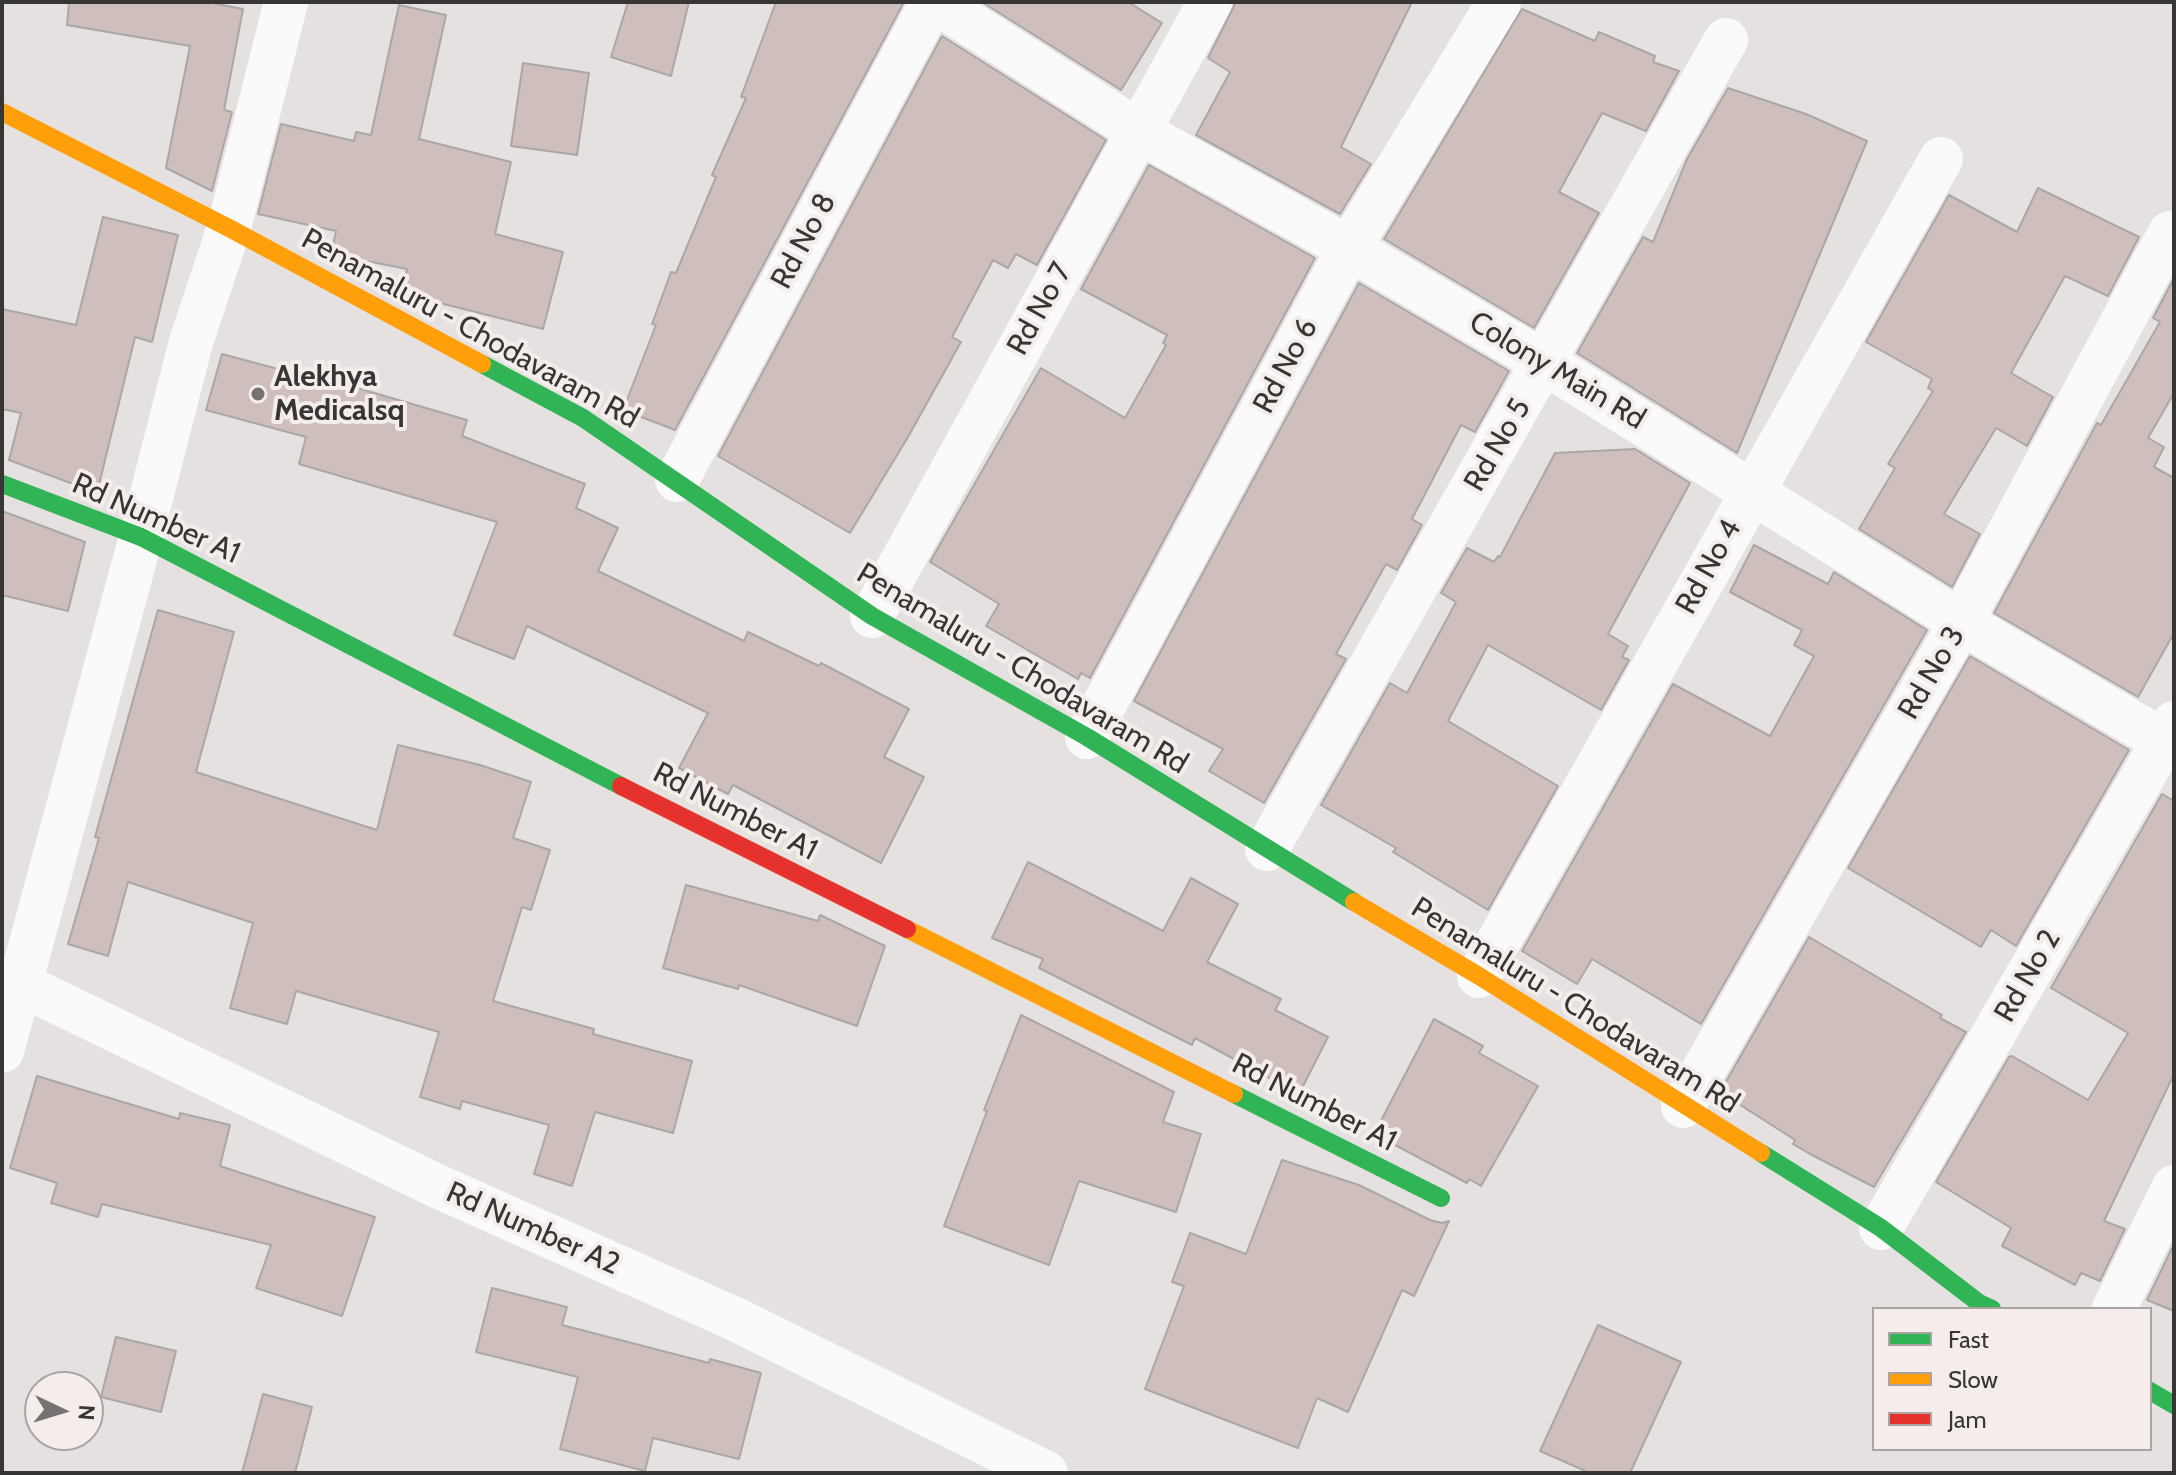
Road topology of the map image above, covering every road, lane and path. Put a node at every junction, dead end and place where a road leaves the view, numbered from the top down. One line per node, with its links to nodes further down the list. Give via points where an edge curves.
1 (286, 2): 9 (street)
2 (934, 2): 7 (street, Colony Main Rd); 13 (street, Rd No 8)
3 (1210, 2): 7 (street, Rd No 7)
4 (1499, 2): 11 (street, Rd No 6)
5 (1726, 40): 12 (street, Rd No 5)
6 (2, 112): 9 (main road, Penamaluru - Chodavaram Rd)
7 (1138, 131): 11 (street, Colony Main Rd); 17 (street, Rd No 7)
8 (1941, 159): 15 (street, Rd No 4)
9 (229, 228): 13 (main road, Penamaluru - Chodavaram Rd, via 583,418); 16 (street, via 191,342)
10 (2170, 233): 18 (street, Rd No 3)
11 (1349, 248): 12 (street, Colony Main Rd); 19 (street, Rd No 6)
12 (1545, 363): 15 (street, Colony Main Rd); 21 (street, Rd No 5)
13 (677, 480): 17 (main road, Penamaluru - Chodavaram Rd)
14 (2, 484): 16 (main road, Rd Number A1)
15 (1752, 490): 18 (street, Colony Main Rd); 22 (street, Rd No 4)
16 (141, 537): 23 (street); 27 (main road, Rd Number A1, via 544,747)
17 (872, 616): 19 (main road, Penamaluru - Chodavaram Rd)
18 (1961, 622): 20 (street, Colony Main Rd); 25 (street, Rd No 3)
19 (1087, 737): 21 (main road, Penamaluru - Chodavaram Rd)
20 (2171, 737): 28 (street, Rd No 2)
21 (1267, 849): 22 (main road, Penamaluru - Chodavaram Rd)
22 (1479, 976): 25 (main road, Penamaluru - Chodavaram Rd)
23 (20, 984): 24 (street); 33 (street, Rd Number A2, via 437,1186 735,1319)
24 (3, 1042)
25 (1683, 1106): 28 (main road, Penamaluru - Chodavaram Rd)
26 (2174, 1187): 30 (street)
27 (1441, 1198)
28 (1881, 1228): 29 (main road, Penamaluru - Chodavaram Rd)
29 (1988, 1307)
30 (2115, 1307)
31 (2152, 1392): 32 (main road)
32 (2174, 1405)
33 (1046, 1473)

